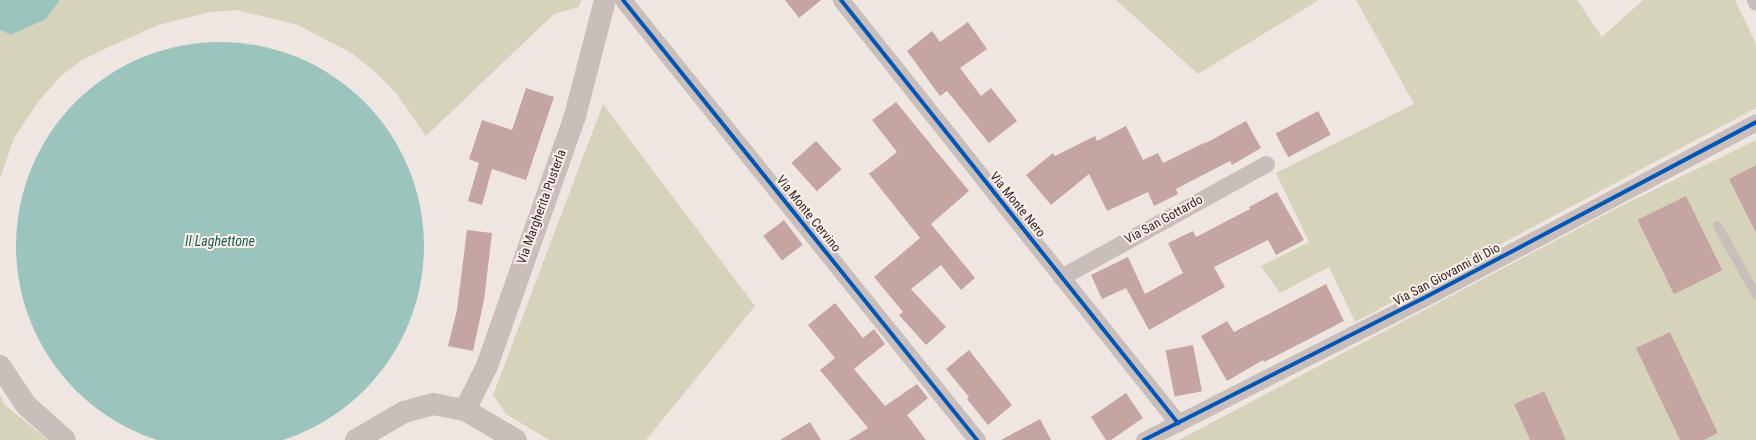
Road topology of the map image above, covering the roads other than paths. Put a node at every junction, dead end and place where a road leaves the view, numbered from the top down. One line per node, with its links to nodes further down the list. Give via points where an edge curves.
1 (605, 0): 10 (street, Via Margherita Pusterla, via 575,116 487,366)
2 (623, 0): 15 (street, Via Monte Cervino)
3 (841, 0): 7 (street, Via Monte Nero)
4 (1756, 122): 11 (street, Via San Giovanni di Dio, via 1422,299)
5 (1266, 164): 7 (street, Via San Gottardo)
6 (1717, 225): 8 (lane)
7 (1061, 277): 11 (street, Via Monte Nero)
8 (1756, 295)
9 (0, 366): 12 (street, via 26,405)
10 (465, 410): 13 (street, via 433,404 420,407 404,412); 14 (street)
11 (1178, 423): 16 (street, Via San Giovanni di Dio)
12 (65, 440)
13 (356, 440)
14 (516, 440)
15 (977, 440)
16 (1144, 440)

